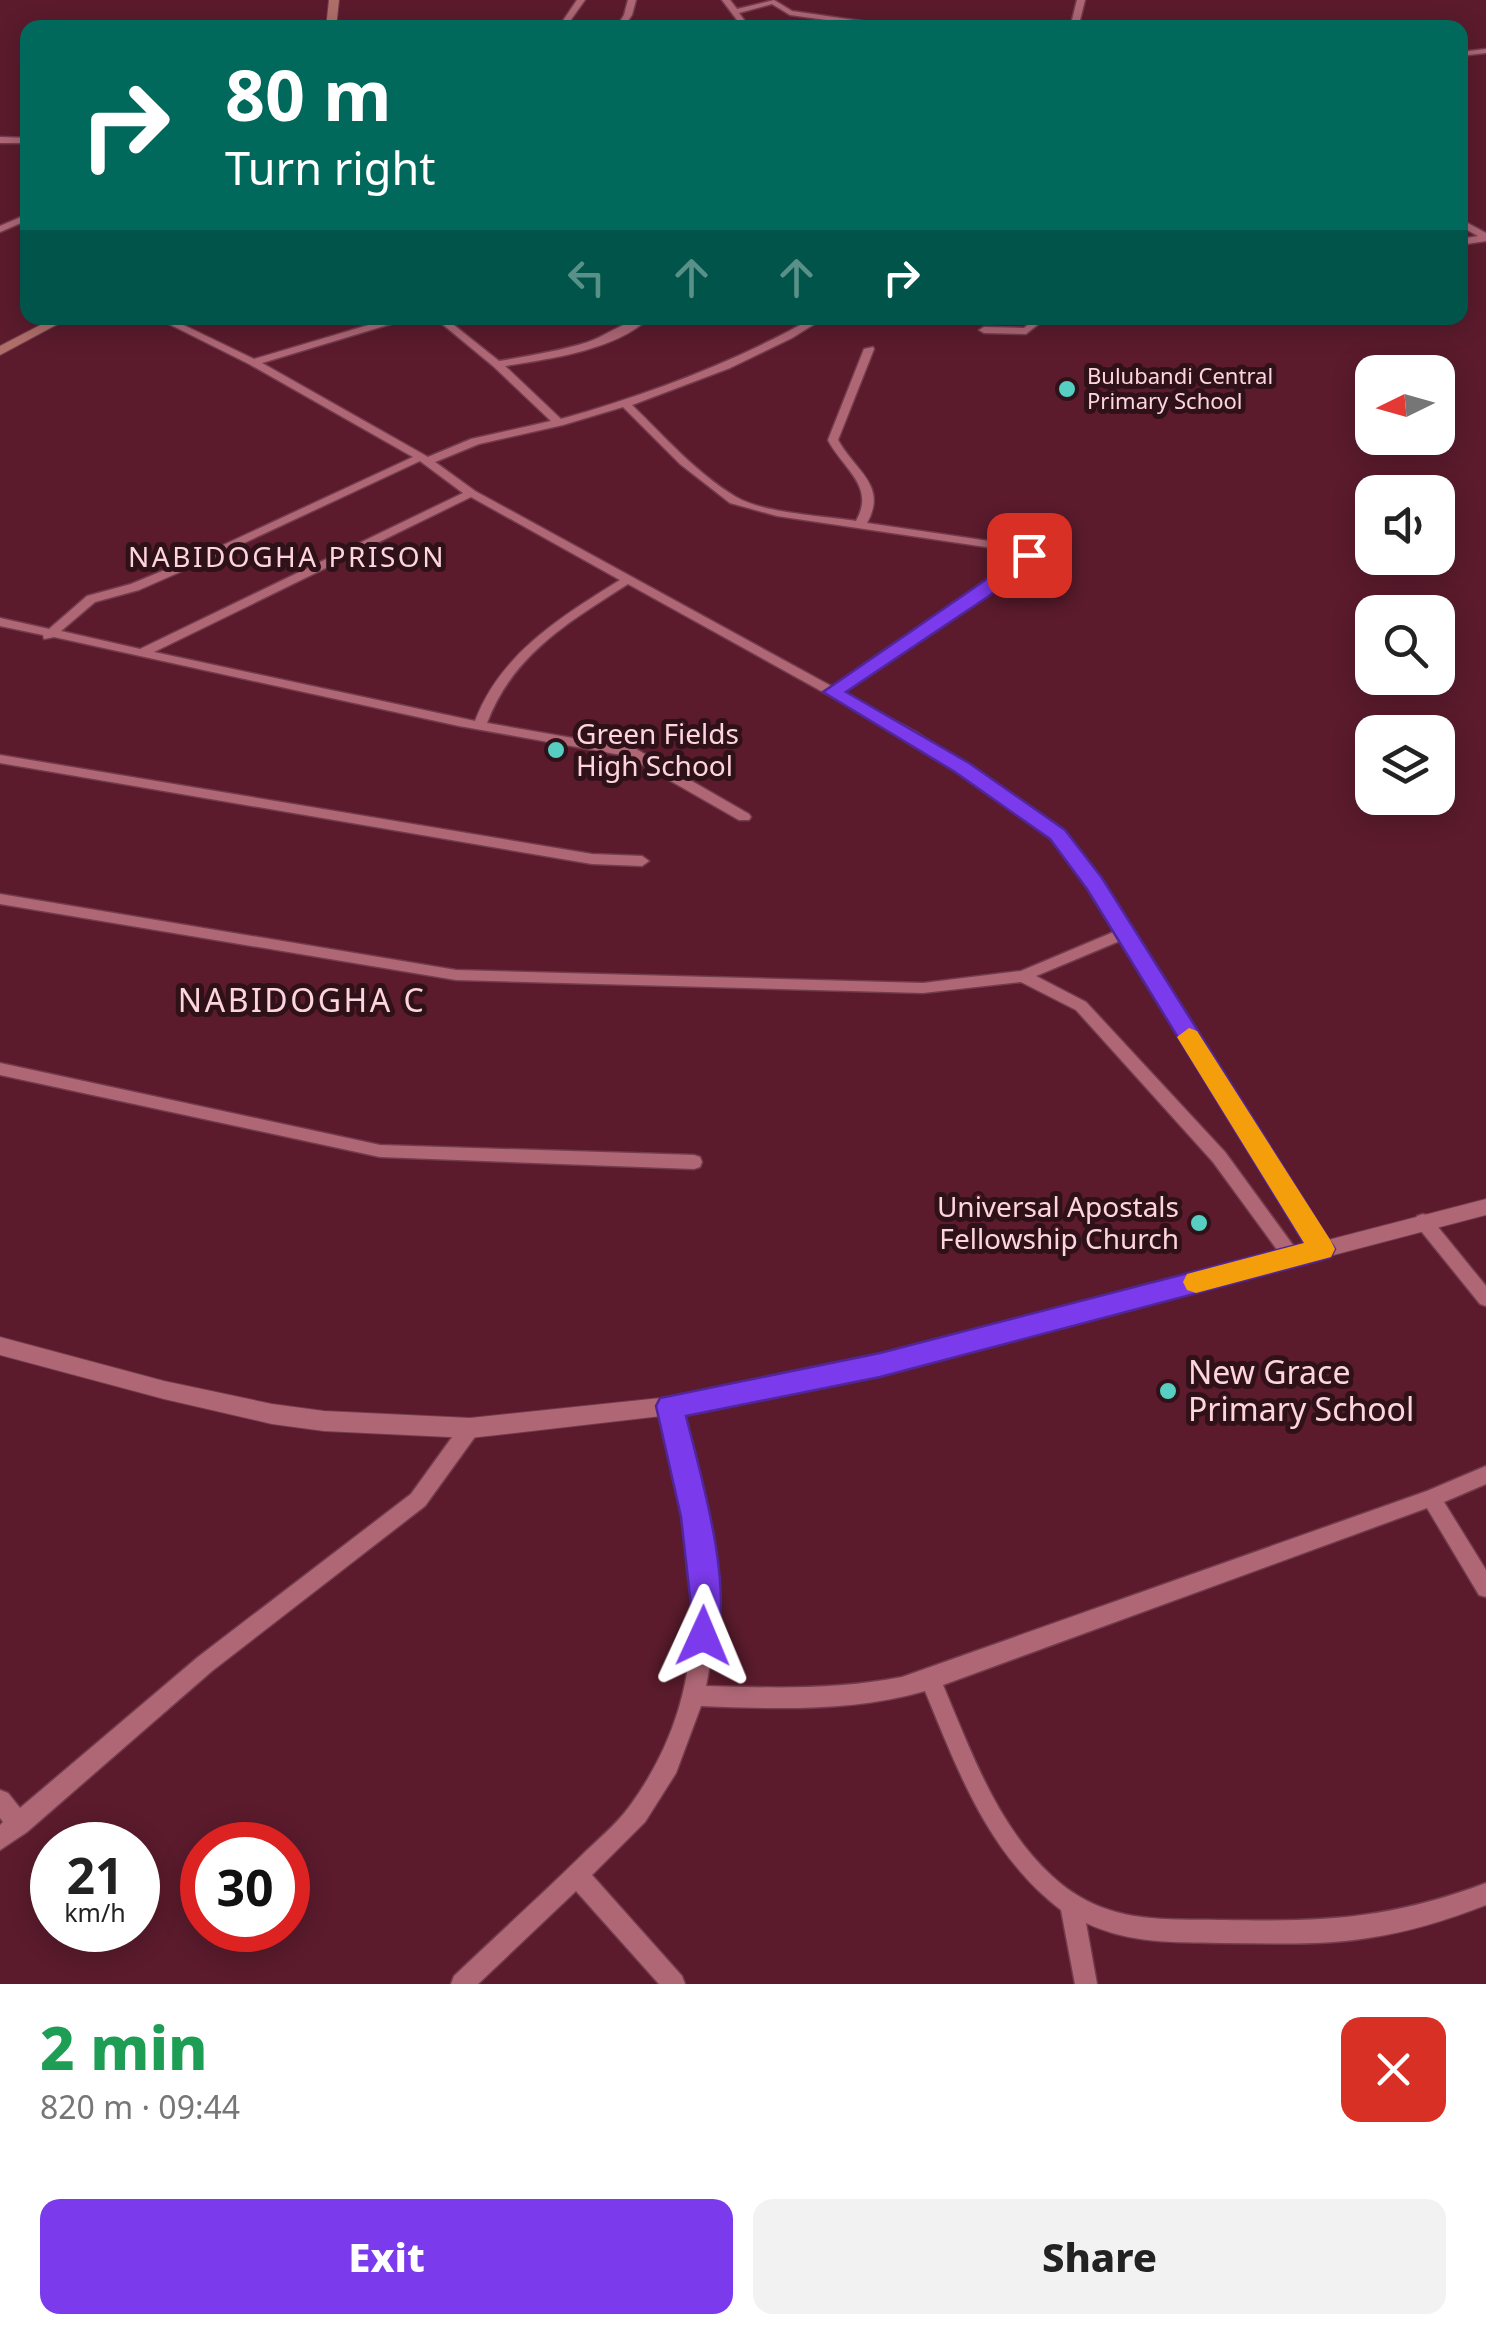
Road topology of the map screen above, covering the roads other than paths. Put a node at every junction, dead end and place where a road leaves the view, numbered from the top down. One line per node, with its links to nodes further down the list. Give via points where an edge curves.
1 (726, 0): 2 (street)
2 (734, 12): 3 (street); 4 (street, via 773,2 790,13)
3 (740, 20)
4 (844, 20)
5 (50, 325): 14 (main road)
6 (176, 325): 15 (street)
7 (377, 325): 15 (street)
8 (449, 325): 16 (street)
9 (634, 325): 16 (street, via 563,353)
10 (805, 325): 17 (street, via 730,365)
11 (1033, 325): 12 (street, via 1026,331)
12 (984, 330)
13 (870, 349): 21 (street, via 833,440 870,492)
14 (0, 351)
15 (253, 362): 19 (street)
16 (498, 364): 18 (street)
17 (626, 405): 18 (street); 21 (street, via 734,500 777,513)
18 (558, 423): 19 (street)
19 (424, 460): 20 (street); 24 (street, via 92,600)
20 (471, 493): 22 (street); 25 (street)
21 (861, 523): 26 (street, via 1029,555)
22 (627, 580): 26 (street); 27 (street, via 524,655 486,698)
23 (0, 622): 24 (street)
24 (48, 636): 25 (street)
25 (139, 654): 27 (street)
26 (832, 692): 32 (street, via 972,774 1058,834)
27 (480, 724): 29 (street, via 630,752)
28 (0, 759): 30 (street, via 592,859)
29 (744, 816)
30 (642, 861)
31 (0, 899): 33 (street, via 456,975 923,988)
32 (1123, 934): 33 (street); 38 (street)
33 (1023, 976): 39 (street, via 1081,1006 1220,1156)
34 (0, 1069): 35 (street, via 380,1151)
35 (694, 1162)
36 (1486, 1207): 37 (street)
37 (1424, 1221): 38 (street); 40 (street)
38 (1322, 1249): 39 (street)
39 (1292, 1257): 42 (street, via 880,1365)
40 (1486, 1299)
41 (0, 1346): 43 (street, via 272,1414)
42 (670, 1406): 43 (street); 48 (street, via 696,1517 706,1606)
43 (470, 1428): 50 (street, via 418,1500 205,1664)
44 (1486, 1474): 45 (street)
45 (1431, 1498): 46 (street); 47 (street)
46 (1486, 1588)
47 (930, 1679): 48 (street, via 861,1696); 54 (street, via 993,1821)
48 (697, 1696): 52 (street, via 673,1760 645,1802)
49 (0, 1801): 50 (street)
50 (19, 1824): 51 (street)
51 (0, 1839)
52 (576, 1876): 55 (street); 56 (street)
53 (1486, 1894): 54 (street, via 1392,1925 1322,1935 1144,1930)
54 (1071, 1904): 57 (street)
55 (462, 1984)
56 (674, 1984)
57 (1086, 1984)

